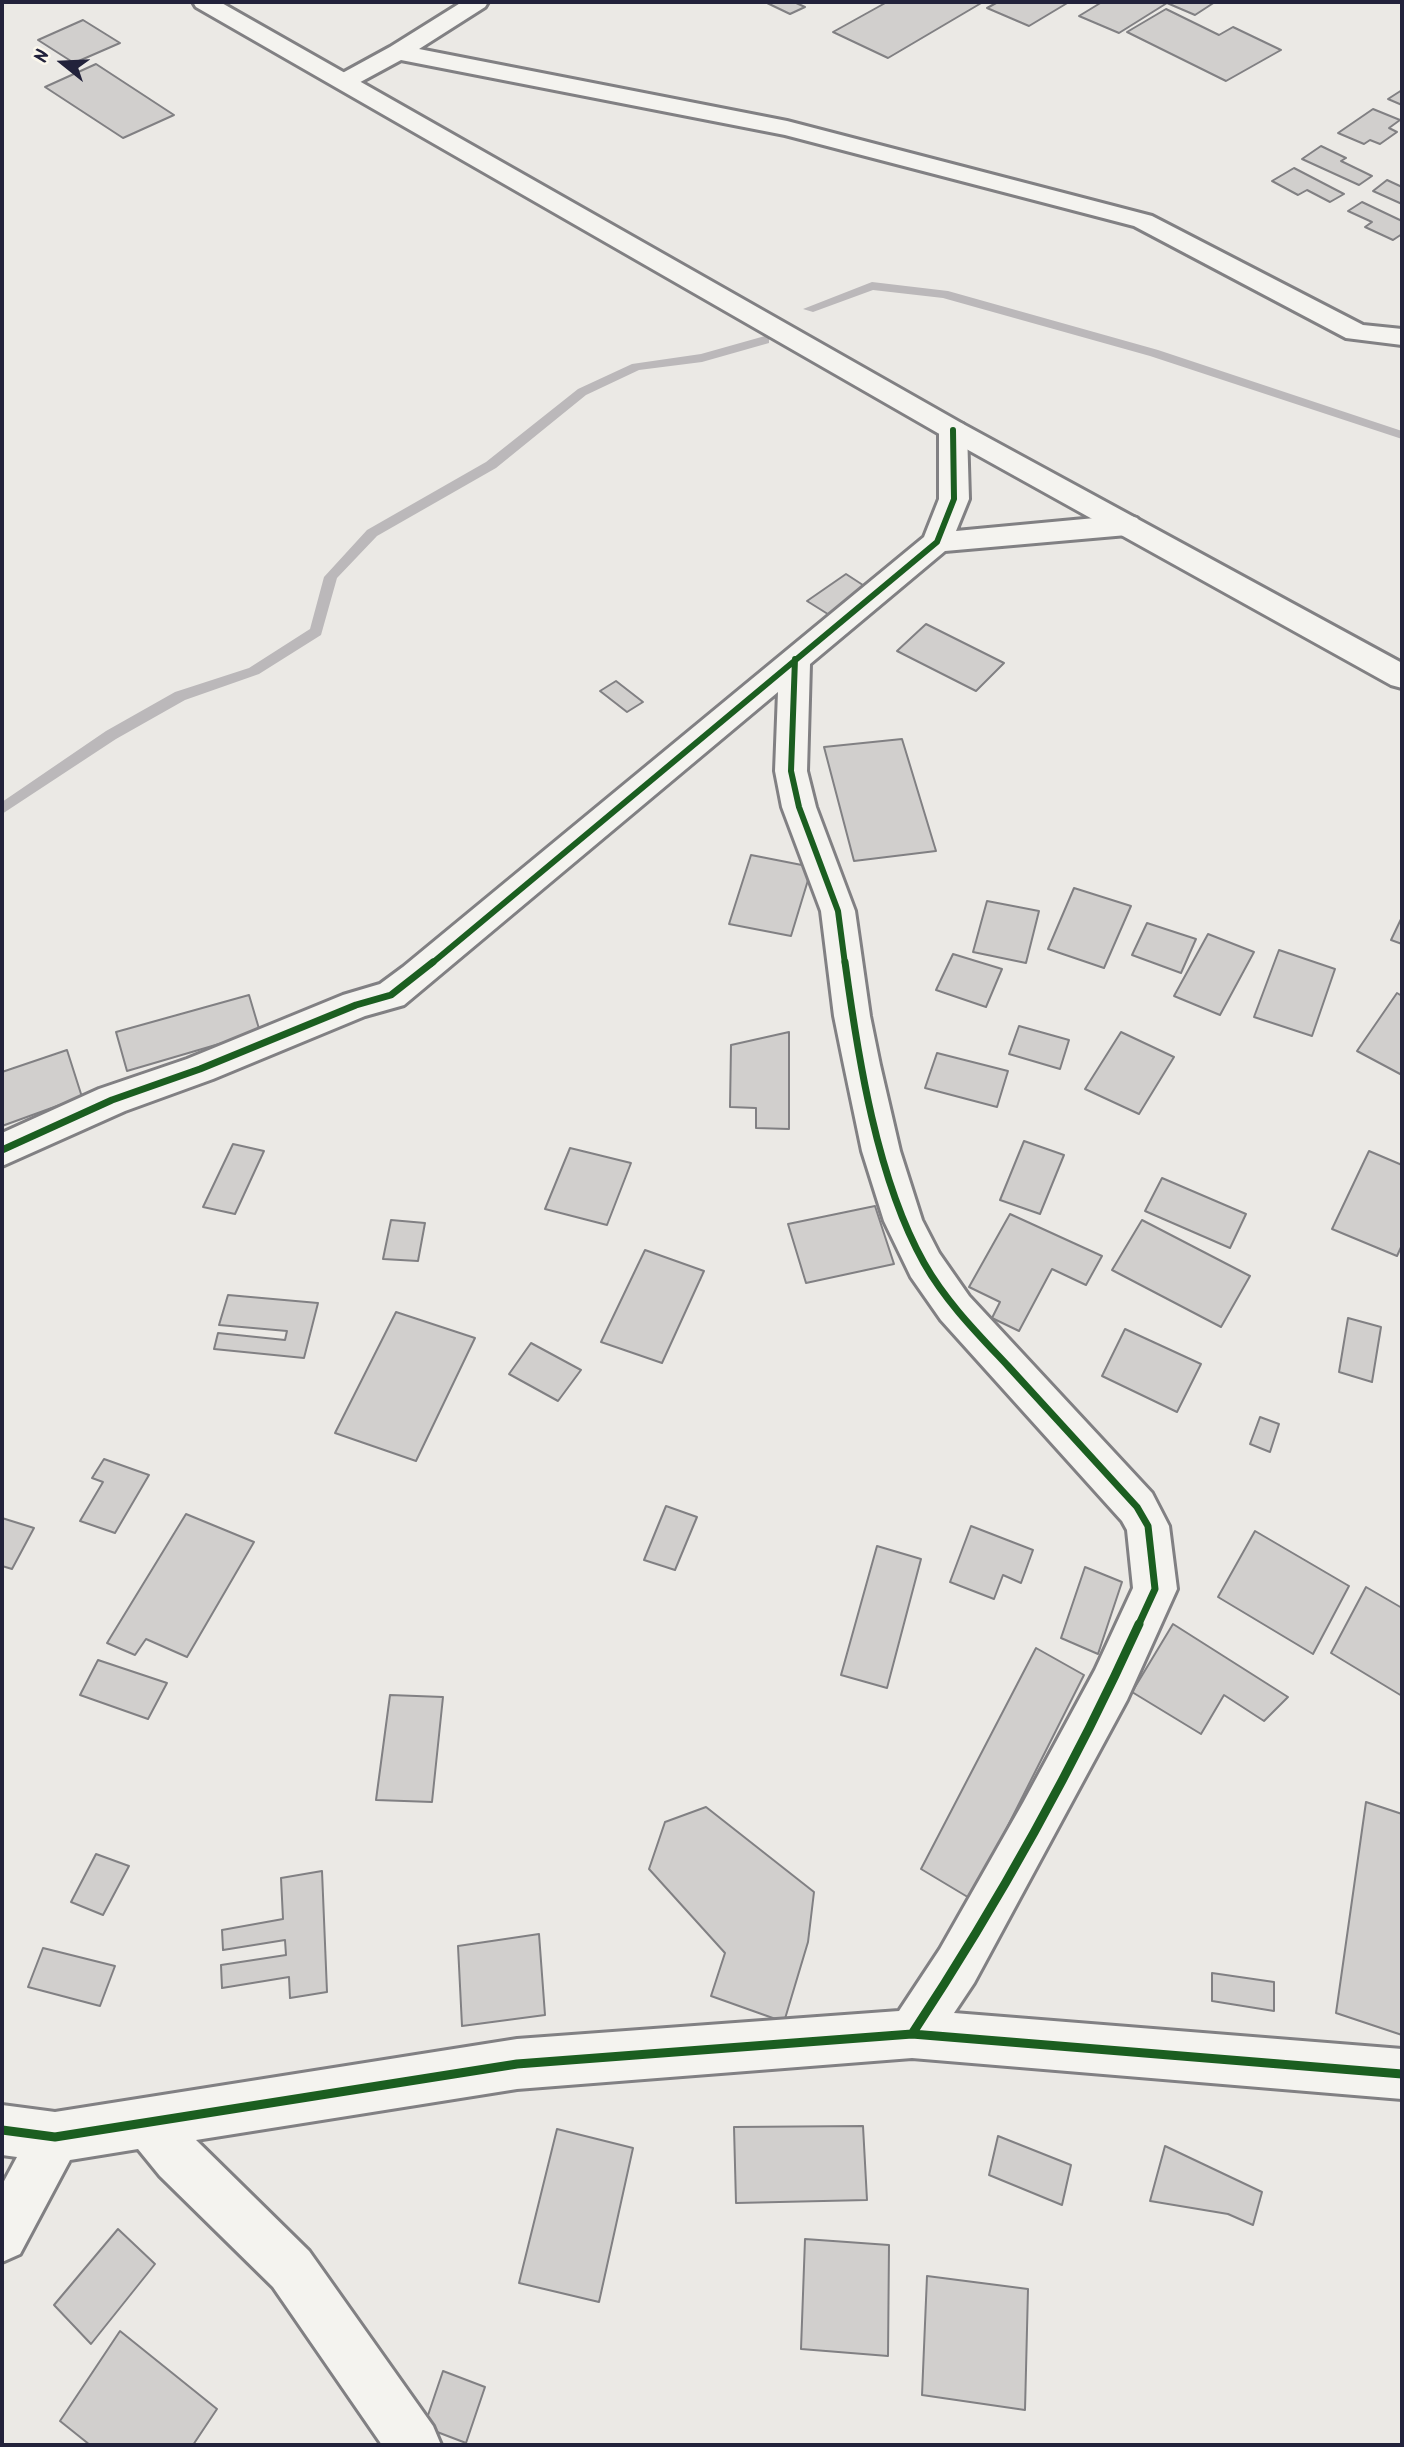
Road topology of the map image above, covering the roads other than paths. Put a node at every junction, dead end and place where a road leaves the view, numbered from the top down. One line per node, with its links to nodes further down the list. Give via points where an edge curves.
1 (204, 2): 4 (street)
2 (477, 2): 3 (street)
3 (398, 52): 4 (street); 5 (street, via 787,128 1143,221 1356,332)
4 (345, 81): 6 (street)
5 (1402, 337)
6 (953, 430): 7 (street); 8 (street, via 954,499)
7 (1127, 525): 8 (street); 10 (street)
8 (937, 542): 9 (street)
9 (795, 659): 11 (street, via 391,995 111,1100); 12 (street, via 791,771 799,807 838,911 852,1016 881,1152 903,1221 925,1265 955,1308 1137,1507 1148,1526 1155,1589 1065,1771 957,1966)
10 (1402, 677)
11 (2, 1150)
12 (912, 2034): 13 (street); 14 (street, via 517,2064)
13 (1402, 2074)
14 (148, 2122): 16 (street); 18 (street, via 178,2158 291,2269)
15 (2, 2130): 16 (street)
16 (55, 2137): 17 (street)
17 (2, 2236)
18 (414, 2445)

